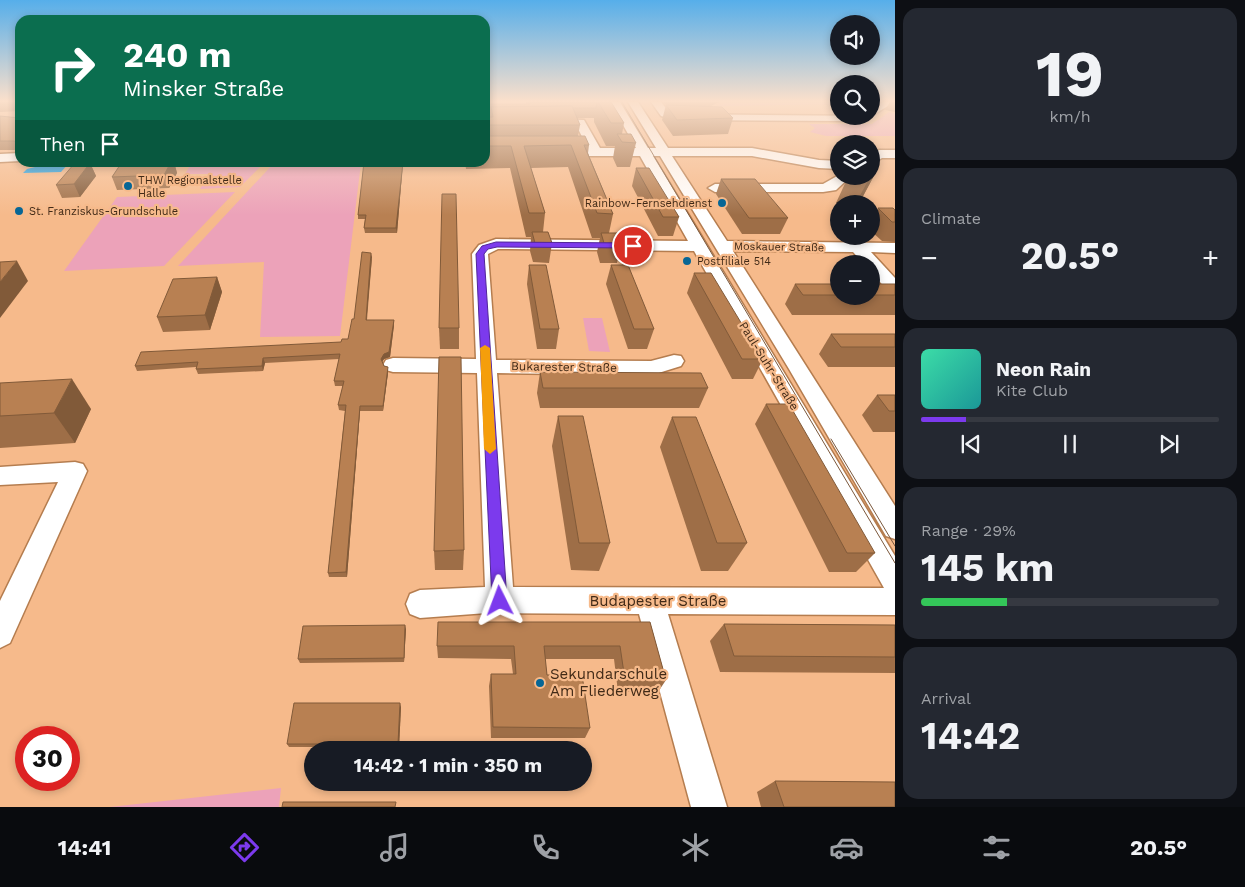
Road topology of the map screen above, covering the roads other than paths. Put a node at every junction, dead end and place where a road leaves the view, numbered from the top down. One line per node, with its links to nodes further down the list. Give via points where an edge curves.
1 (589, 140): 7 (street)
2 (638, 140): 4 (street, Paul-Suhr-Straße)
3 (655, 140): 5 (street, Paul-Suhr-Straße)
4 (645, 151): 5 (street); 7 (street); 19 (street, Paul-Suhr-Straße)
5 (662, 151): 12 (street, via 752,152); 20 (street, Paul-Suhr-Straße)
6 (545, 152): 7 (street)
7 (595, 152)
8 (880, 154): 9 (street)
9 (895, 154)
10 (15, 157): 11 (street)
11 (0, 158)
12 (796, 160): 13 (street); 16 (street, via 782,167)
13 (830, 164)
14 (880, 165): 15 (street)
15 (895, 165)
16 (763, 166)
17 (834, 185): 18 (street, via 823,188)
18 (715, 188)
19 (699, 246): 26 (street, via 496,244 485,248 480,254); 29 (street, Paul-Suhr-Straße)
20 (722, 246): 21 (street, Moskauer Straße); 28 (street, Paul-Suhr-Straße)
21 (858, 248): 22 (street, Moskauer Straße); 23 (street)
22 (895, 248)
23 (895, 288)
24 (674, 361): 26 (street, Bukarester Straße, via 652,368)
25 (394, 365): 26 (street, Bukarester Straße)
26 (486, 366): 30 (street)
27 (0, 476): 34 (street, via 75,471)
28 (895, 528)
29 (895, 581)
30 (500, 601): 31 (street, Budapester Straße); 33 (street, Budapester Straße)
31 (650, 601): 32 (street, Budapester Straße); 35 (street)
32 (895, 602)
33 (420, 604)
34 (0, 634)
35 (709, 807)

